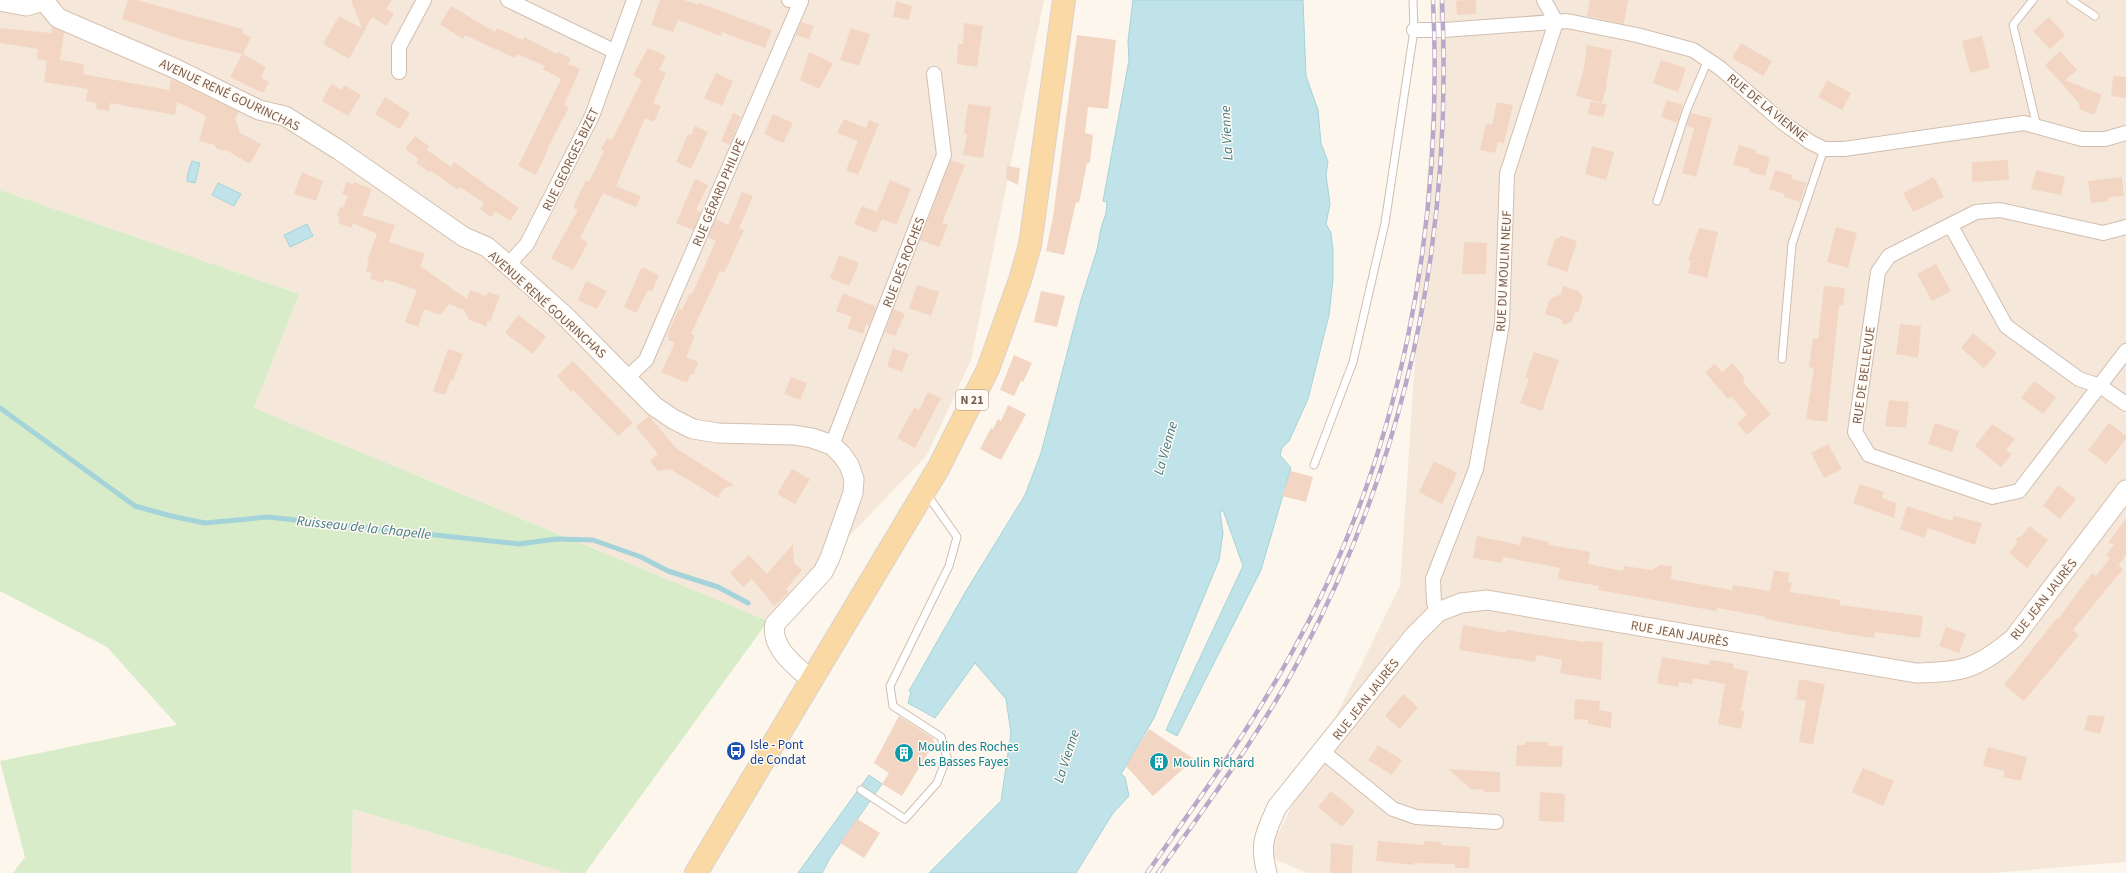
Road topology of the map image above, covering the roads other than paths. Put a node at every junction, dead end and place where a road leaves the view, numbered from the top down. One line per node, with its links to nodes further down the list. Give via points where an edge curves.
1 (424, 0): 17 (street, via 399,47)
2 (508, 0): 15 (street)
3 (634, 0): 15 (street, RUE GEORGES BIZET)
4 (795, 0): 28 (street, RUE GÉRARD PHILIPE, via 646,360)
5 (1064, 0): 34 (main road, N 21, via 1030,245 988,369)
6 (1413, 0): 14 (lane)
7 (1544, 0): 13 (street)
8 (2033, 0): 19 (lane, via 2013,25)
9 (2071, 0): 12 (lane)
10 (0, 1): 11 (street, AVENUE RENÉ GOURINCHAS, via 26,6)
11 (44, 1): 25 (street, AVENUE RENÉ GOURINCHAS, via 58,18 174,68 259,110 285,116 339,150 464,237 487,247)
12 (2095, 16)
13 (1556, 22): 14 (street, RUE DE LA VIENNE, via 1451,30); 16 (street, RUE DE LA VIENNE, via 1567,21 1637,35 1693,50); 35 (street, RUE DU MOULIN NEUF, via 1507,174 1502,324 1476,469 1433,579 1434,603)
14 (1414, 30): 32 (lane, via 1386,223 1353,362)
15 (614, 51): 25 (street, RUE GEORGES BIZET, via 592,116 527,244)
16 (1708, 60): 21 (street, RUE DE LA VIENNE, via 1782,122); 22 (lane, via 1687,109)
17 (399, 72)
18 (934, 74): 31 (street, RUE DES ROCHES, via 944,155)
19 (2037, 127): 20 (street, RUE DE LA VIENNE, via 2082,139 2105,139); 21 (street, RUE DE LA VIENNE, via 2024,123 1844,149)
20 (2126, 133)
21 (1824, 149): 26 (lane, via 1792,244)
22 (1657, 202)
23 (1951, 226): 24 (street, RUE DE BELLEVUE, via 1976,212 2000,210 2103,233); 29 (street, via 2006,326 2079,379); 29 (street, RUE DE BELLEVUE, via 1889,256 1878,272 1855,432 1869,455 1992,497 2019,491)
24 (2126, 228)
25 (508, 265): 28 (street, AVENUE RENÉ GOURINCHAS, via 564,314)
26 (1782, 359)
27 (2123, 360): 29 (street, RUE DE BELLEVUE)
28 (628, 377): 31 (street, AVENUE RENÉ GOURINCHAS, via 654,406 693,429 718,433 794,435)
29 (2100, 386): 30 (street)
30 (2126, 404)
31 (832, 445): 36 (street, via 849,465 854,479 852,493 823,572 775,624 773,632 777,645)
32 (1314, 465)
33 (2126, 490): 35 (street, RUE JEAN JAURÈS, via 2014,638 1994,655 1973,667 1946,672 1916,673 1487,600 1461,603)
34 (925, 491): 36 (main road, N 21); 38 (lane, via 957,537 949,566 890,686 893,706 941,736 947,757 937,783 905,819)
35 (1438, 612): 37 (street, RUE JEAN JAURÈS, via 1414,636)
36 (811, 680): 40 (main road, N 21)
37 (1323, 752): 39 (street, via 1394,809 1416,817); 41 (street, RUE JEAN JAURÈS, via 1278,807 1263,838 1263,859)
38 (860, 790)
39 (1496, 822)
40 (696, 873)
41 (1267, 873)

